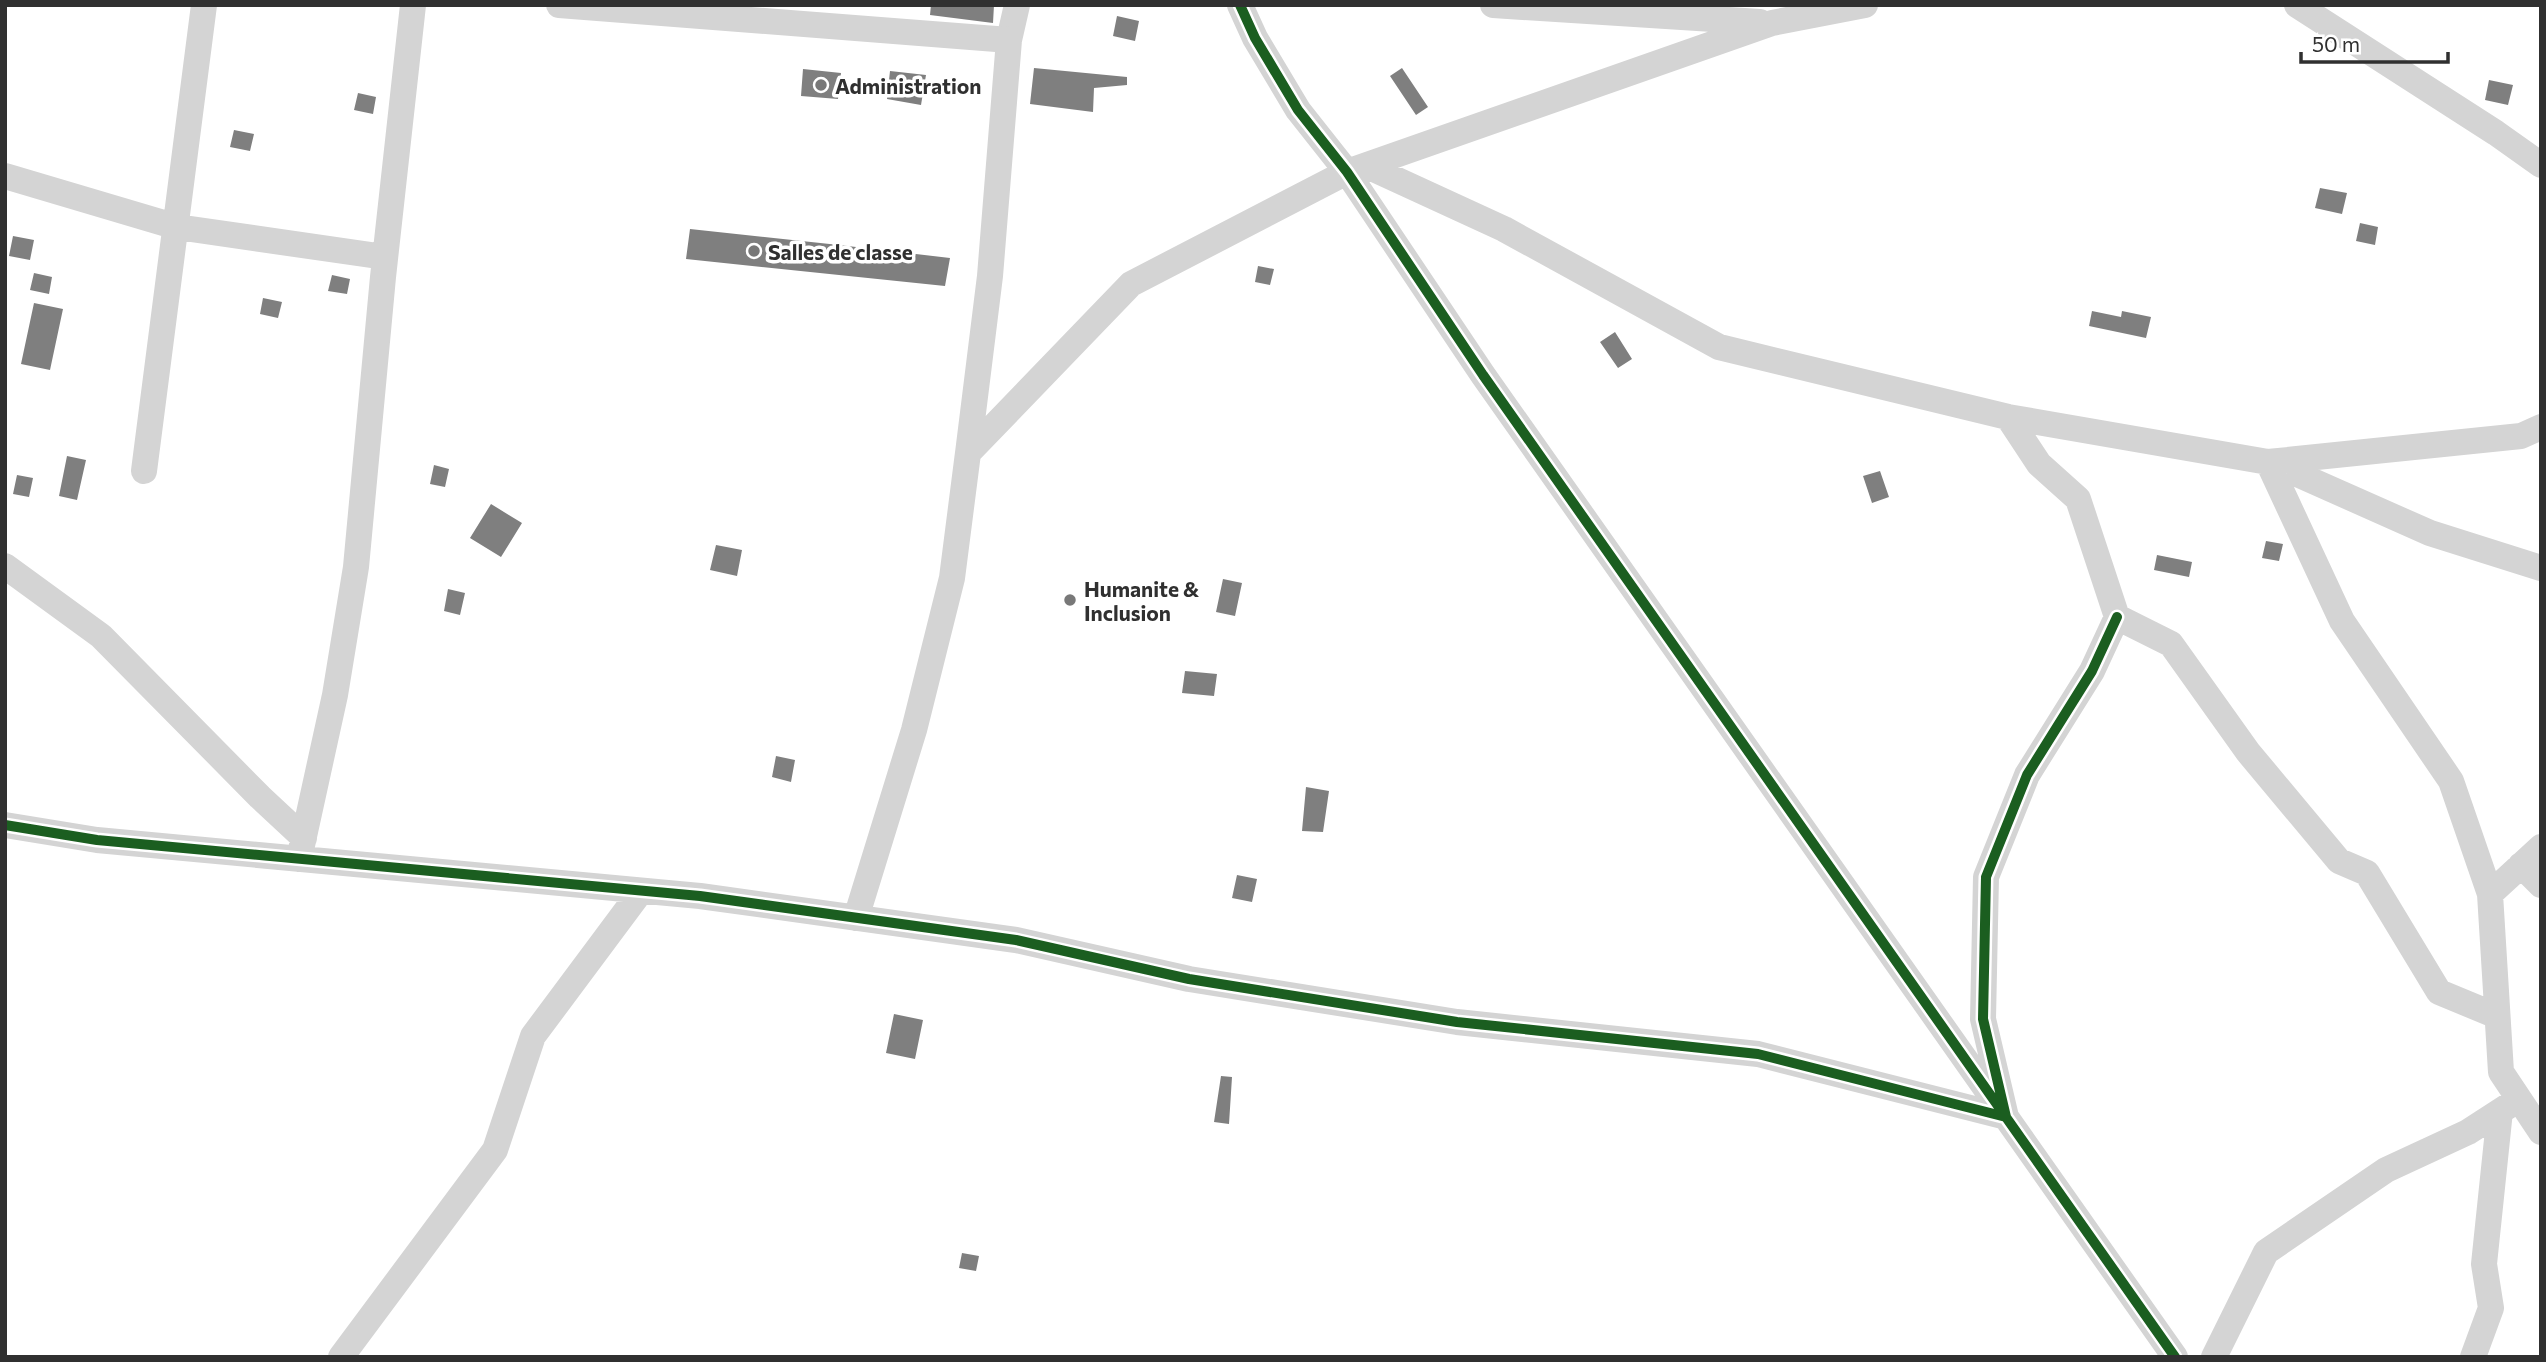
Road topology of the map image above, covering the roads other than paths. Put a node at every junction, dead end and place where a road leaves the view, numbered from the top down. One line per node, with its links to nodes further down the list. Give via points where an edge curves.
1 (204, 5): 16 (street)
2 (413, 5): 17 (street)
3 (559, 5): 10 (street)
4 (1017, 5): 10 (street)
5 (1240, 5): 14 (street, via 1298,110)
6 (1493, 5): 9 (street)
7 (1865, 5): 9 (street)
8 (2297, 5): 11 (street)
9 (1772, 23): 14 (street)
10 (1009, 40): 20 (street, via 990,276)
11 (2497, 133): 12 (street); 13 (street)
12 (2541, 142)
13 (2541, 165)
14 (1357, 169): 18 (street, via 1504,229 1719,346); 20 (street, via 1131,284); 36 (street, via 1483,375)
15 (5, 176): 16 (street)
16 (177, 227): 17 (street); 22 (street)
17 (386, 257): 28 (street, via 356,567 335,695)
18 (2008, 416): 21 (street); 25 (street, via 2039,464 2078,499)
19 (2541, 427): 21 (street, via 2521,436)
20 (968, 453): 33 (street, via 952,578 914,730)
21 (2268, 461): 24 (street, via 2430,533); 32 (street, via 2342,621 2451,781)
22 (144, 471)
23 (5, 566): 28 (street, via 101,636 260,797)
24 (2541, 568)
25 (2117, 617): 34 (street, via 2171,644 2248,752 2339,861 2367,873 2439,992); 36 (street, via 2092,671 2027,775 1986,877 1983,1019)
26 (5, 825): 28 (street, via 97,840)
27 (2541, 847): 29 (street)
28 (301, 848): 31 (street)
29 (2521, 865): 30 (street); 32 (street)
30 (2541, 886)
31 (641, 891): 33 (street); 38 (street, via 533,1036 495,1150)
32 (2490, 894): 34 (street)
33 (856, 918): 36 (street, via 1016,940 1189,979 1457,1022 1758,1054)
34 (2497, 1016): 35 (street, via 2501,1072)
35 (2509, 1105): 37 (street); 40 (street, via 2468,1132 2386,1170 2266,1252); 41 (street, via 2484,1264 2491,1308)
36 (2006, 1117): 39 (street)
37 (2541, 1132)
38 (341, 1357)
39 (2175, 1357)
40 (2214, 1357)
41 (2473, 1357)

